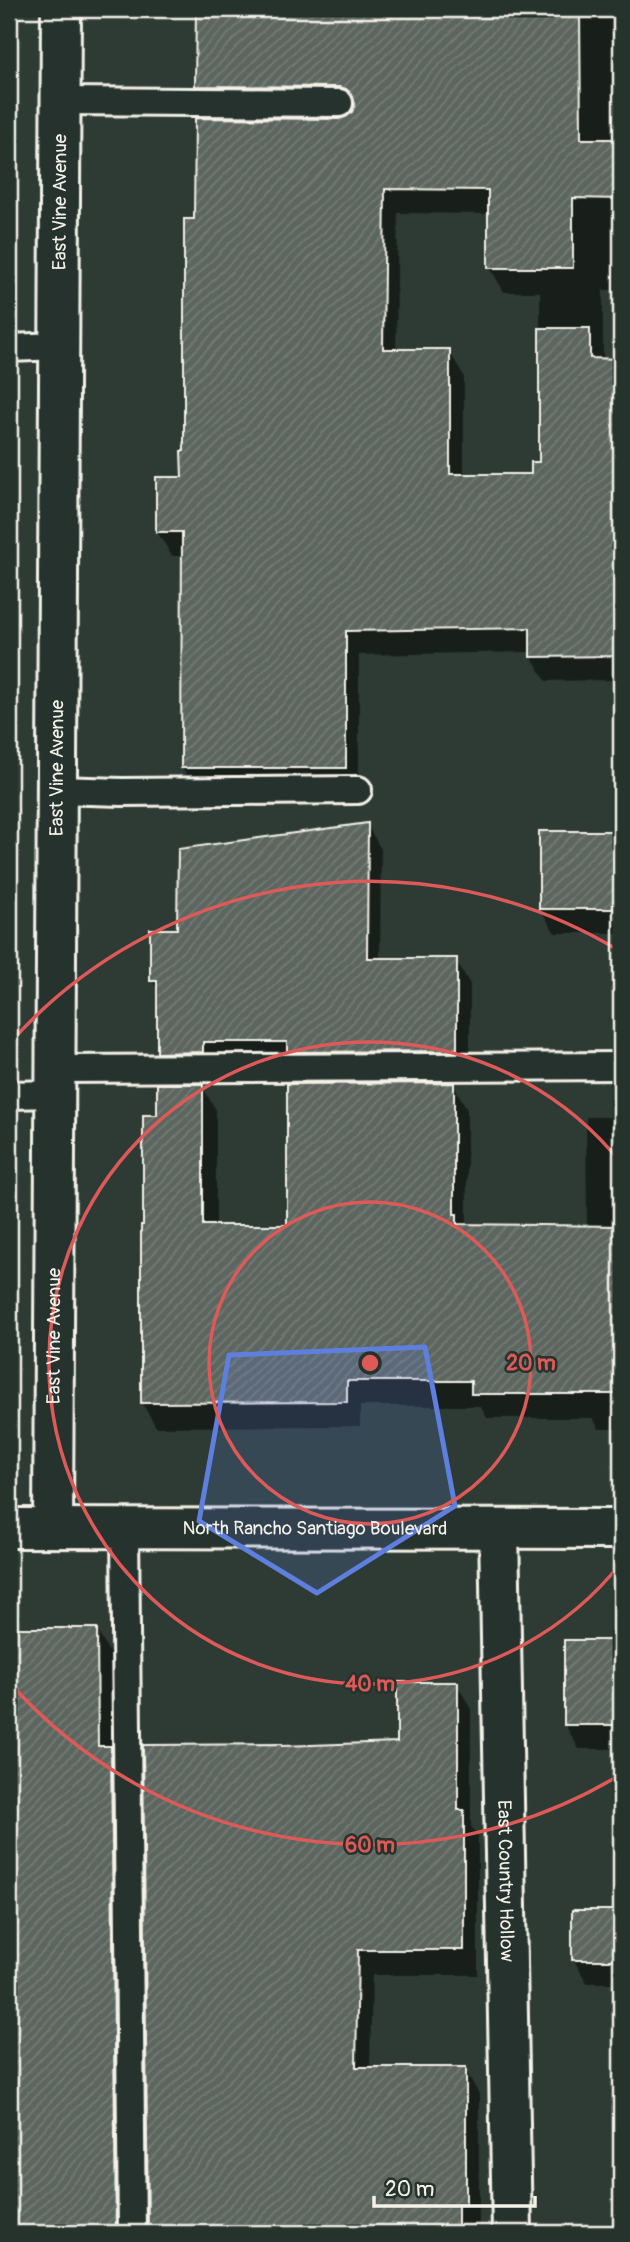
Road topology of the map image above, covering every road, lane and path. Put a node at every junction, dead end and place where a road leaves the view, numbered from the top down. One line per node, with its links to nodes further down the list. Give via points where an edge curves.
1 (61, 9): 2 (street, East Vine Avenue)
2 (60, 101): 3 (lane); 4 (street, East Vine Avenue)
3 (339, 103)
4 (59, 346): 5 (lane); 6 (street, East Vine Avenue)
5 (9, 348)
6 (57, 790): 7 (lane); 9 (street, East Vine Avenue)
7 (358, 790)
8 (621, 1066): 9 (lane)
9 (55, 1082): 10 (lane); 12 (street, East Vine Avenue)
10 (9, 1095)
11 (9, 1528): 12 (street, North Rancho Santiago Boulevard)
12 (53, 1528): 13 (street, North Rancho Santiago Boulevard)
13 (125, 1529): 14 (street, North Rancho Santiago Boulevard); 16 (lane)
14 (499, 1529): 15 (street, North Rancho Santiago Boulevard); 17 (street, East Country Hollow)
15 (621, 1529)
16 (132, 2233)
17 (512, 2233)

